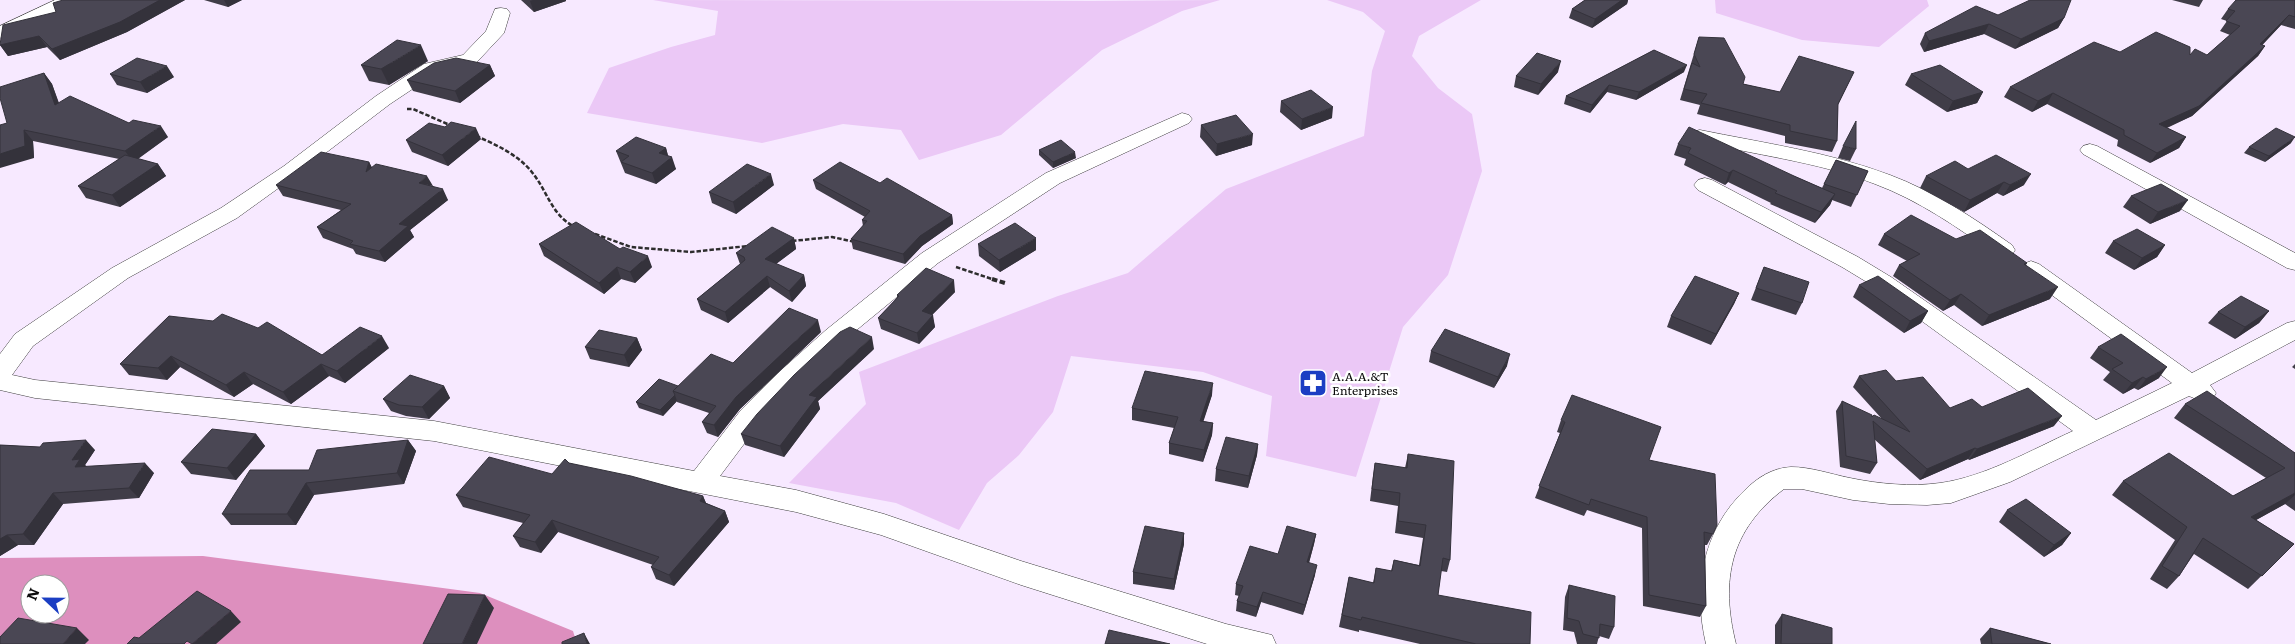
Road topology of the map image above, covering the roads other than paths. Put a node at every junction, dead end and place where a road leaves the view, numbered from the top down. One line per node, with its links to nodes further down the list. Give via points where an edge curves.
1 (69, 0): 3 (street)
2 (501, 13): 10 (street, via 495,33 469,59 431,68 229,213 120,273 24,340)
3 (0, 33)
4 (1182, 119): 15 (street, via 1053,178 930,258 787,379 750,417)
5 (1700, 136): 12 (street, via 1841,166 1910,193 1990,240)
6 (2090, 150): 8 (street)
7 (1705, 185): 14 (street, via 1883,282)
8 (2295, 262)
9 (2295, 329): 12 (street)
10 (0, 372)
11 (0, 381): 15 (street, via 35,390 434,431)
12 (2192, 386): 13 (street); 14 (street)
13 (2220, 405)
14 (2094, 432): 17 (street, via 1981,483 1950,492 1892,494 1851,489 1814,479 1778,479 1756,496 1732,524 1719,558 1713,605)
15 (700, 483): 16 (street, via 796,501 884,525 1020,573 1226,637)
16 (1261, 644)
17 (1721, 644)

